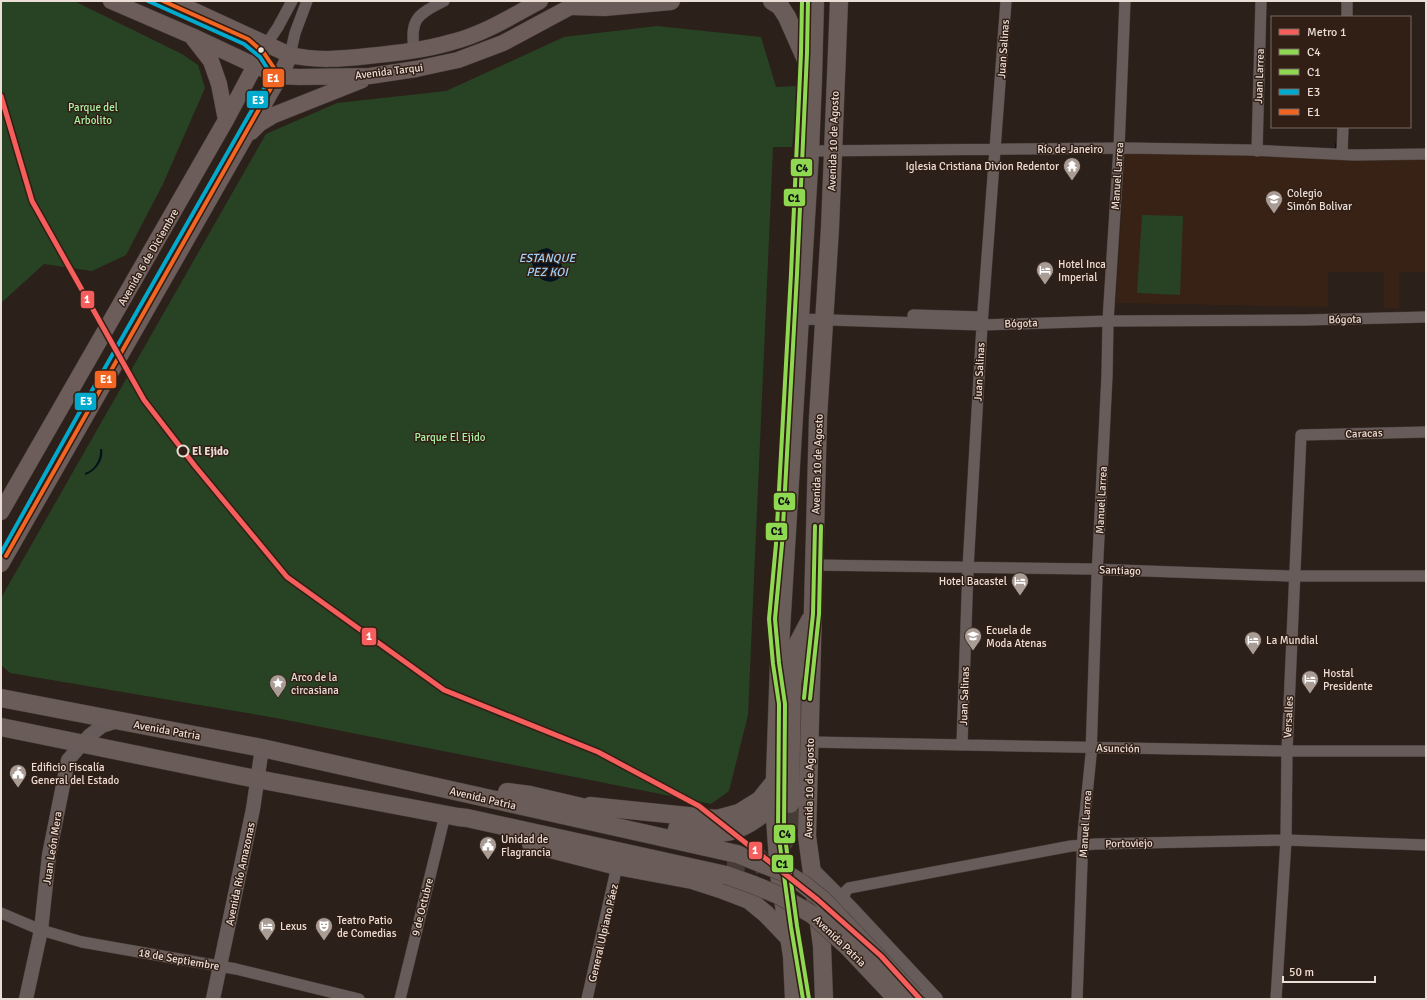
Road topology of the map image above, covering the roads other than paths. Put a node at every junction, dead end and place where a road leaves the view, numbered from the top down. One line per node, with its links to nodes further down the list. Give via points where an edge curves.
1 (110, 1): 17 (main road, Avenida Tarqui)
2 (173, 1): 18 (main road, Avenida Tarqui)
3 (292, 1): 18 (street, Avenida 6 de Diciembre)
4 (307, 1): 20 (street)
5 (444, 1): 19 (street, via 426,10 416,19 412,33)
6 (540, 1): 19 (main road, Avenida Tarqui, via 491,28 454,42)
7 (671, 1): 15 (main road, Avenida Tarqui, via 604,7)
8 (772, 1): 24 (main road, via 780,6 787,16)
9 (815, 1): 24 (main road, Avenida 10 de Agosto)
10 (839, 1): 31 (main road, Avenida 10 de Agosto)
11 (1006, 1): 29 (street, Juan Salinas)
12 (1125, 1): 28 (street, Manuel Larrea)
13 (1261, 1): 32 (street, Juan Larrea)
14 (1347, 1): 16 (street)
15 (574, 3): 23 (main road, Avenida Tarqui, via 503,43 458,60)
16 (1347, 16)
17 (192, 36): 21 (main road, Avenida Tarqui); 25 (main road, via 211,61 219,84)
18 (266, 45): 20 (main road, Avenida Tarqui); 21 (main road, Avenida 6 de Diciembre)
19 (414, 51): 20 (main road, Avenida Tarqui, via 338,59)
20 (290, 55): 22 (main road)
21 (256, 66): 22 (main road, Avenida Tarqui); 25 (main road, Avenida 6 de Diciembre)
22 (280, 76): 23 (main road, Avenida Tarqui); 27 (main road)
23 (370, 76): 27 (main road, via 274,115 259,124)
24 (813, 76): 30 (main road, Avenida 10 de Agosto)
25 (226, 120): 42 (main road, Avenida 6 de Diciembre)
26 (1343, 128): 33 (street)
27 (243, 140): 43 (main road)
28 (1119, 148): 29 (street, Río de Janeiro); 32 (street, Río de Janeiro); 38 (street, Manuel Larrea)
29 (995, 150): 31 (street, Río de Janeiro); 39 (street, Juan Salinas)
30 (810, 151): 31 (street, Río de Janeiro); 37 (main road, Avenida 10 de Agosto)
31 (833, 151): 35 (main road, Avenida 10 de Agosto)
32 (1257, 151): 33 (street, Río de Janeiro)
33 (1342, 154): 34 (street, Río de Janeiro)
34 (1426, 154)
35 (825, 316): 37 (street, Bógota); 39 (street, Bógota); 44 (main road, Avenida 10 de Agosto, via 818,418)
36 (1426, 317): 38 (street, Bógota)
37 (800, 319): 49 (main road, Avenida 10 de Agosto)
38 (1108, 320): 39 (street, Bógota); 46 (street, Manuel Larrea)
39 (982, 321): 45 (street, Juan Salinas)
40 (1426, 432): 41 (street, Caracas)
41 (1301, 434): 47 (street, Versalles)
42 (1, 512)
43 (1, 564)
44 (814, 565): 45 (street, Santiago); 50 (main road, Avenida 10 de Agosto)
45 (968, 568): 46 (street, Santiago); 57 (street, Juan Salinas)
46 (1097, 570): 47 (street, Santiago); 58 (street, Manuel Larrea)
47 (1294, 576): 48 (street, Santiago); 60 (street, Versalles)
48 (1426, 576)
49 (783, 606): 50 (main road); 63 (main road, Avenida 10 de Agosto)
50 (813, 610): 55 (main road, Avenida 10 de Agosto); 66 (main road, via 798,643)
51 (1, 686): 52 (main road)
52 (10, 700): 53 (main road, Avenida Patria)
53 (117, 721): 56 (street, Juan León Mera, via 102,726); 59 (main road, Avenida Patria)
54 (1, 727): 56 (main road, Avenida Patria)
55 (810, 742): 57 (street, Asunción); 73 (main road, Avenida 10 de Agosto, via 807,836)
56 (82, 743): 62 (main road, Avenida Patria); 76 (street, Juan León Mera, via 68,760 49,855)
57 (962, 744): 58 (street, Asunción)
58 (1091, 747): 60 (street, Asunción); 69 (street, Manuel Larrea)
59 (262, 748): 62 (street, Avenida Río Amazonas); 64 (main road, Avenida Patria)
60 (1287, 751): 61 (street, Asunción); 68 (street, Versalles)
61 (1426, 751)
62 (258, 778): 67 (main road, Avenida Patria); 78 (street, Avenida Río Amazonas)
63 (775, 781): 65 (main road, via 760,800 739,813 717,819); 66 (main road, Avenida 10 de Agosto)
64 (444, 789): 65 (main road, via 493,790); 71 (main road, Avenida Patria)
65 (569, 804): 66 (main road, via 697,833 728,833 748,825)
66 (782, 804): 77 (main road, Avenida 10 de Agosto, via 779,874)
67 (457, 817): 71 (main road, Avenida Patria); 72 (main road, via 483,832); 83 (street, 9 de Octubre)
68 (1286, 840): 69 (street, Portoviejo); 70 (street, Portoviejo); 90 (street, Versalles)
69 (1083, 845): 74 (street, Portoviejo, via 849,888); 89 (street, Manuel Larrea)
70 (1426, 845)
71 (730, 864): 79 (main road, Avenida Patria, bridge, via 785,873 803,884 854,932); 87 (main road, Avenida Patria, bridge, via 754,885 813,915 848,947)
72 (617, 866): 77 (main road, via 692,880 748,900); 84 (street, General Ulpiano Páez)
73 (811, 868): 74 (street); 86 (main road, Avenida 10 de Agosto, via 822,946)
74 (843, 899): 88 (street)
75 (1, 913): 76 (street, 18 de Septiembre)
76 (42, 930): 78 (street, 18 de Septiembre, via 82,942); 80 (street, Juan León Mera)
77 (789, 938): 85 (main road, Avenida 10 de Agosto)
78 (220, 966): 81 (street, Avenida Río Amazonas); 82 (street, 18 de Septiembre)
79 (916, 998)
80 (26, 999)
81 (213, 999)
82 (359, 999)
83 (400, 999)
84 (587, 999)
85 (794, 999)
86 (824, 999)
87 (897, 999)
88 (936, 999)
89 (1077, 999)
90 (1276, 999)

